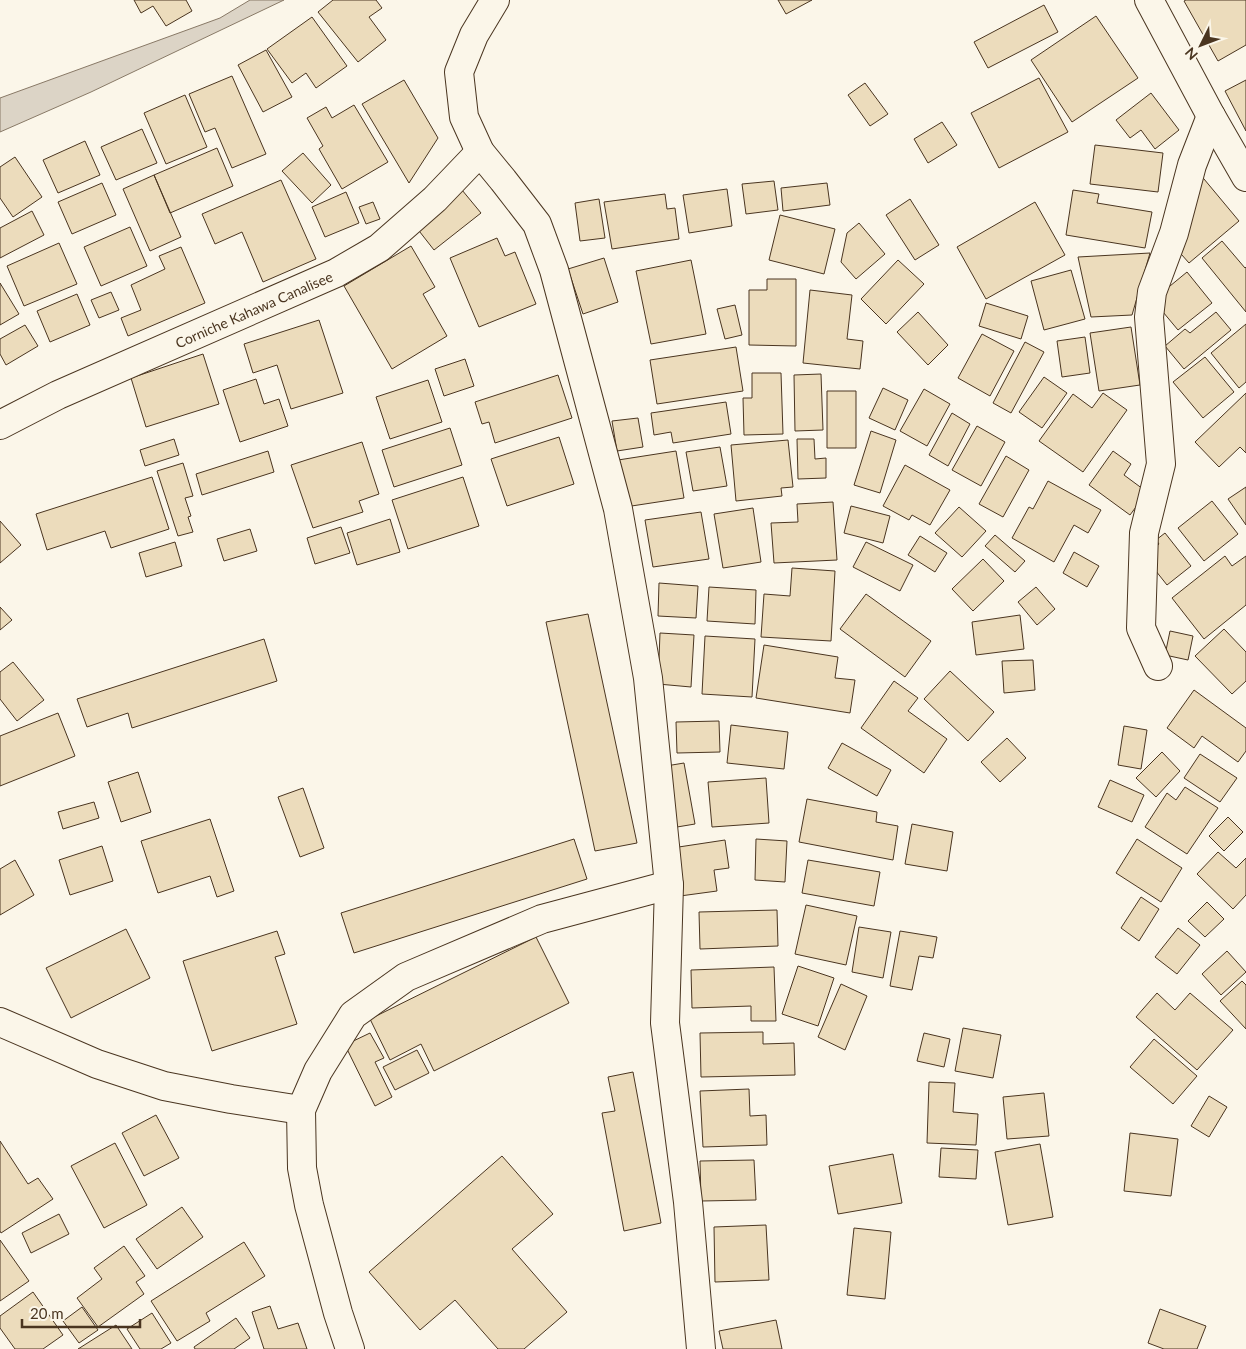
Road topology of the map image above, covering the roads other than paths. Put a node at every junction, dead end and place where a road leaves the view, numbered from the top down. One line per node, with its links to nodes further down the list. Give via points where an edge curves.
1 (495, 0): 4 (street, via 474,35 460,72 464,117)
2 (1149, 0): 3 (street)
3 (1211, 116): 5 (street); 7 (street, via 1152,292 1149,317 1161,464 1144,534 1141,628)
4 (480, 152): 6 (street, Corniche Kahawa Canalisee, via 435,199 379,248 336,273 58,395); 8 (street, via 537,224 554,270 618,508 648,678)
5 (1246, 177)
6 (0, 424)
7 (1158, 666)
8 (669, 885): 10 (street, via 542,919 406,977 353,1015 318,1071); 12 (street, via 665,1024 688,1202)
9 (0, 1022): 10 (street, via 97,1064 164,1086)
10 (301, 1110): 11 (street, via 302,1168 309,1205)
11 (350, 1349)
12 (701, 1349)

